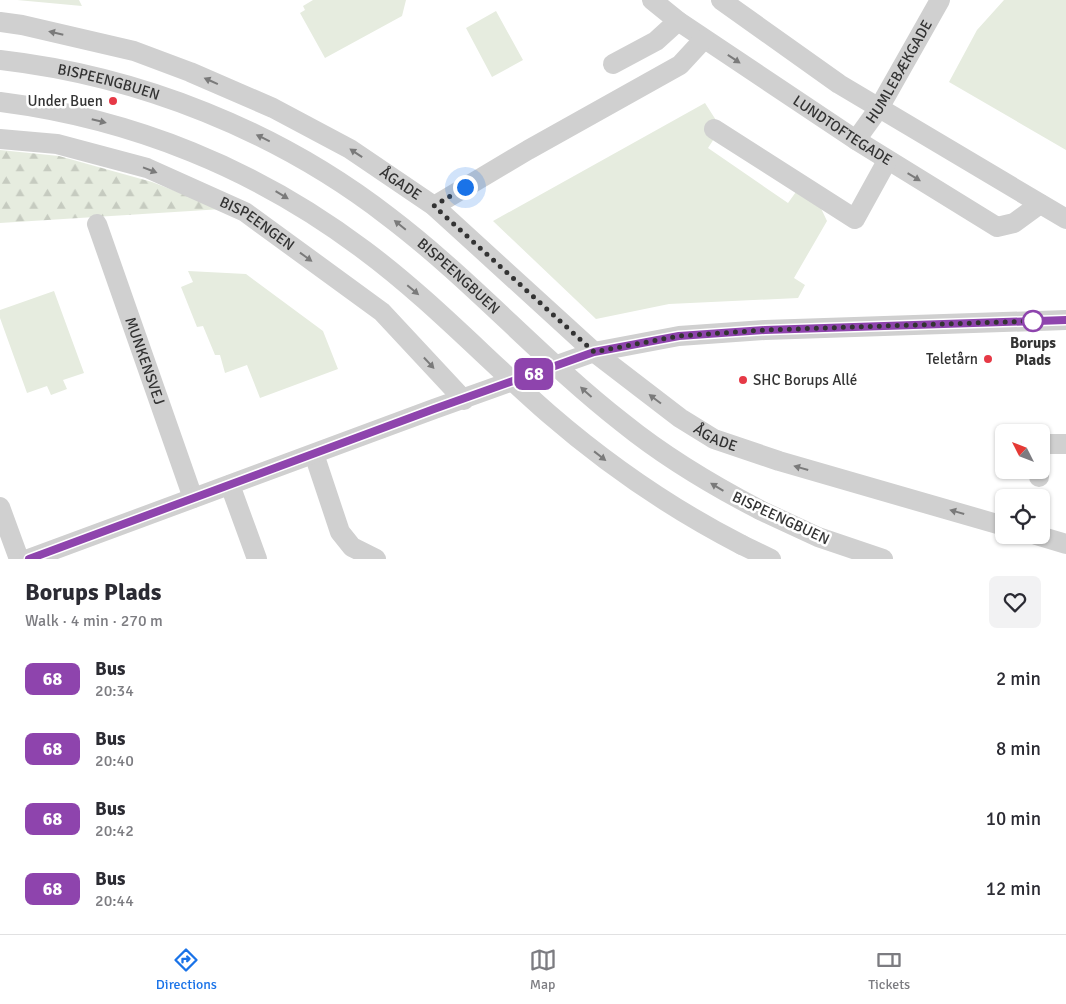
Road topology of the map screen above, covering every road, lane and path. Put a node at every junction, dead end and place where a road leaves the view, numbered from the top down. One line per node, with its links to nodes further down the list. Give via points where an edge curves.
1 (652, 0): 5 (street, LUNDTOFTEGADE)
2 (721, 0): 10 (street, via 839,84)
3 (940, 0): 10 (street, HUMLEBÆKGADE)
4 (0, 22): 16 (street, ÅGADE, one-way to 4, via 350,149 272,108 190,72 134,51)
5 (678, 22): 6 (street, LUNDTOFTEGADE); 8 (street, via 656,41)
6 (704, 39): 13 (street, LUNDTOFTEGADE, one-way to 13); 16 (street, via 680,65)
7 (0, 60): 36 (street, BISPEENGBUEN, one-way to 7, bridge, via 818,537 760,510 685,467 623,424 419,240 356,192 313,166 237,126 164,97 78,73)
8 (613, 64)
9 (0, 102): 35 (street, one-way to 35, bridge, via 74,114 142,133 204,156 275,191 391,271 600,457 658,498)
10 (879, 108): 13 (street, HUMLEBÆKGADE); 15 (street)
11 (714, 129): 14 (street, via 855,218)
12 (0, 138): 21 (street, BISPEENGEN, one-way to 21, via 57,144 147,168 245,212 382,312)
13 (856, 140): 14 (street, LUNDTOFTEGADE)
14 (887, 161): 15 (street, LUNDTOFTEGADE, one-way to 15, via 997,227 1014,224)
15 (1040, 204): 17 (street)
16 (434, 206): 20 (street, ÅGADE)
17 (1066, 219)
18 (97, 224): 26 (street, MUNKENSVEJ)
19 (1066, 320): 20 (street, via 765,330 679,336)
20 (594, 352): 21 (street); 28 (street, ÅGADE, one-way to 20, via 714,439 680,418)
21 (464, 400): 24 (street)
22 (1050, 444): 23 (street)
23 (1066, 444)
24 (314, 454): 25 (street); 34 (street, via 340,532 352,547)
25 (230, 485): 26 (street); 33 (street)
26 (193, 498): 32 (street)
27 (0, 507): 31 (street)
28 (995, 523)
29 (1050, 539): 30 (street)
30 (1066, 544)
31 (19, 559)
32 (29, 559)
33 (257, 559)
34 (376, 559)
35 (771, 559)
36 (883, 559)

